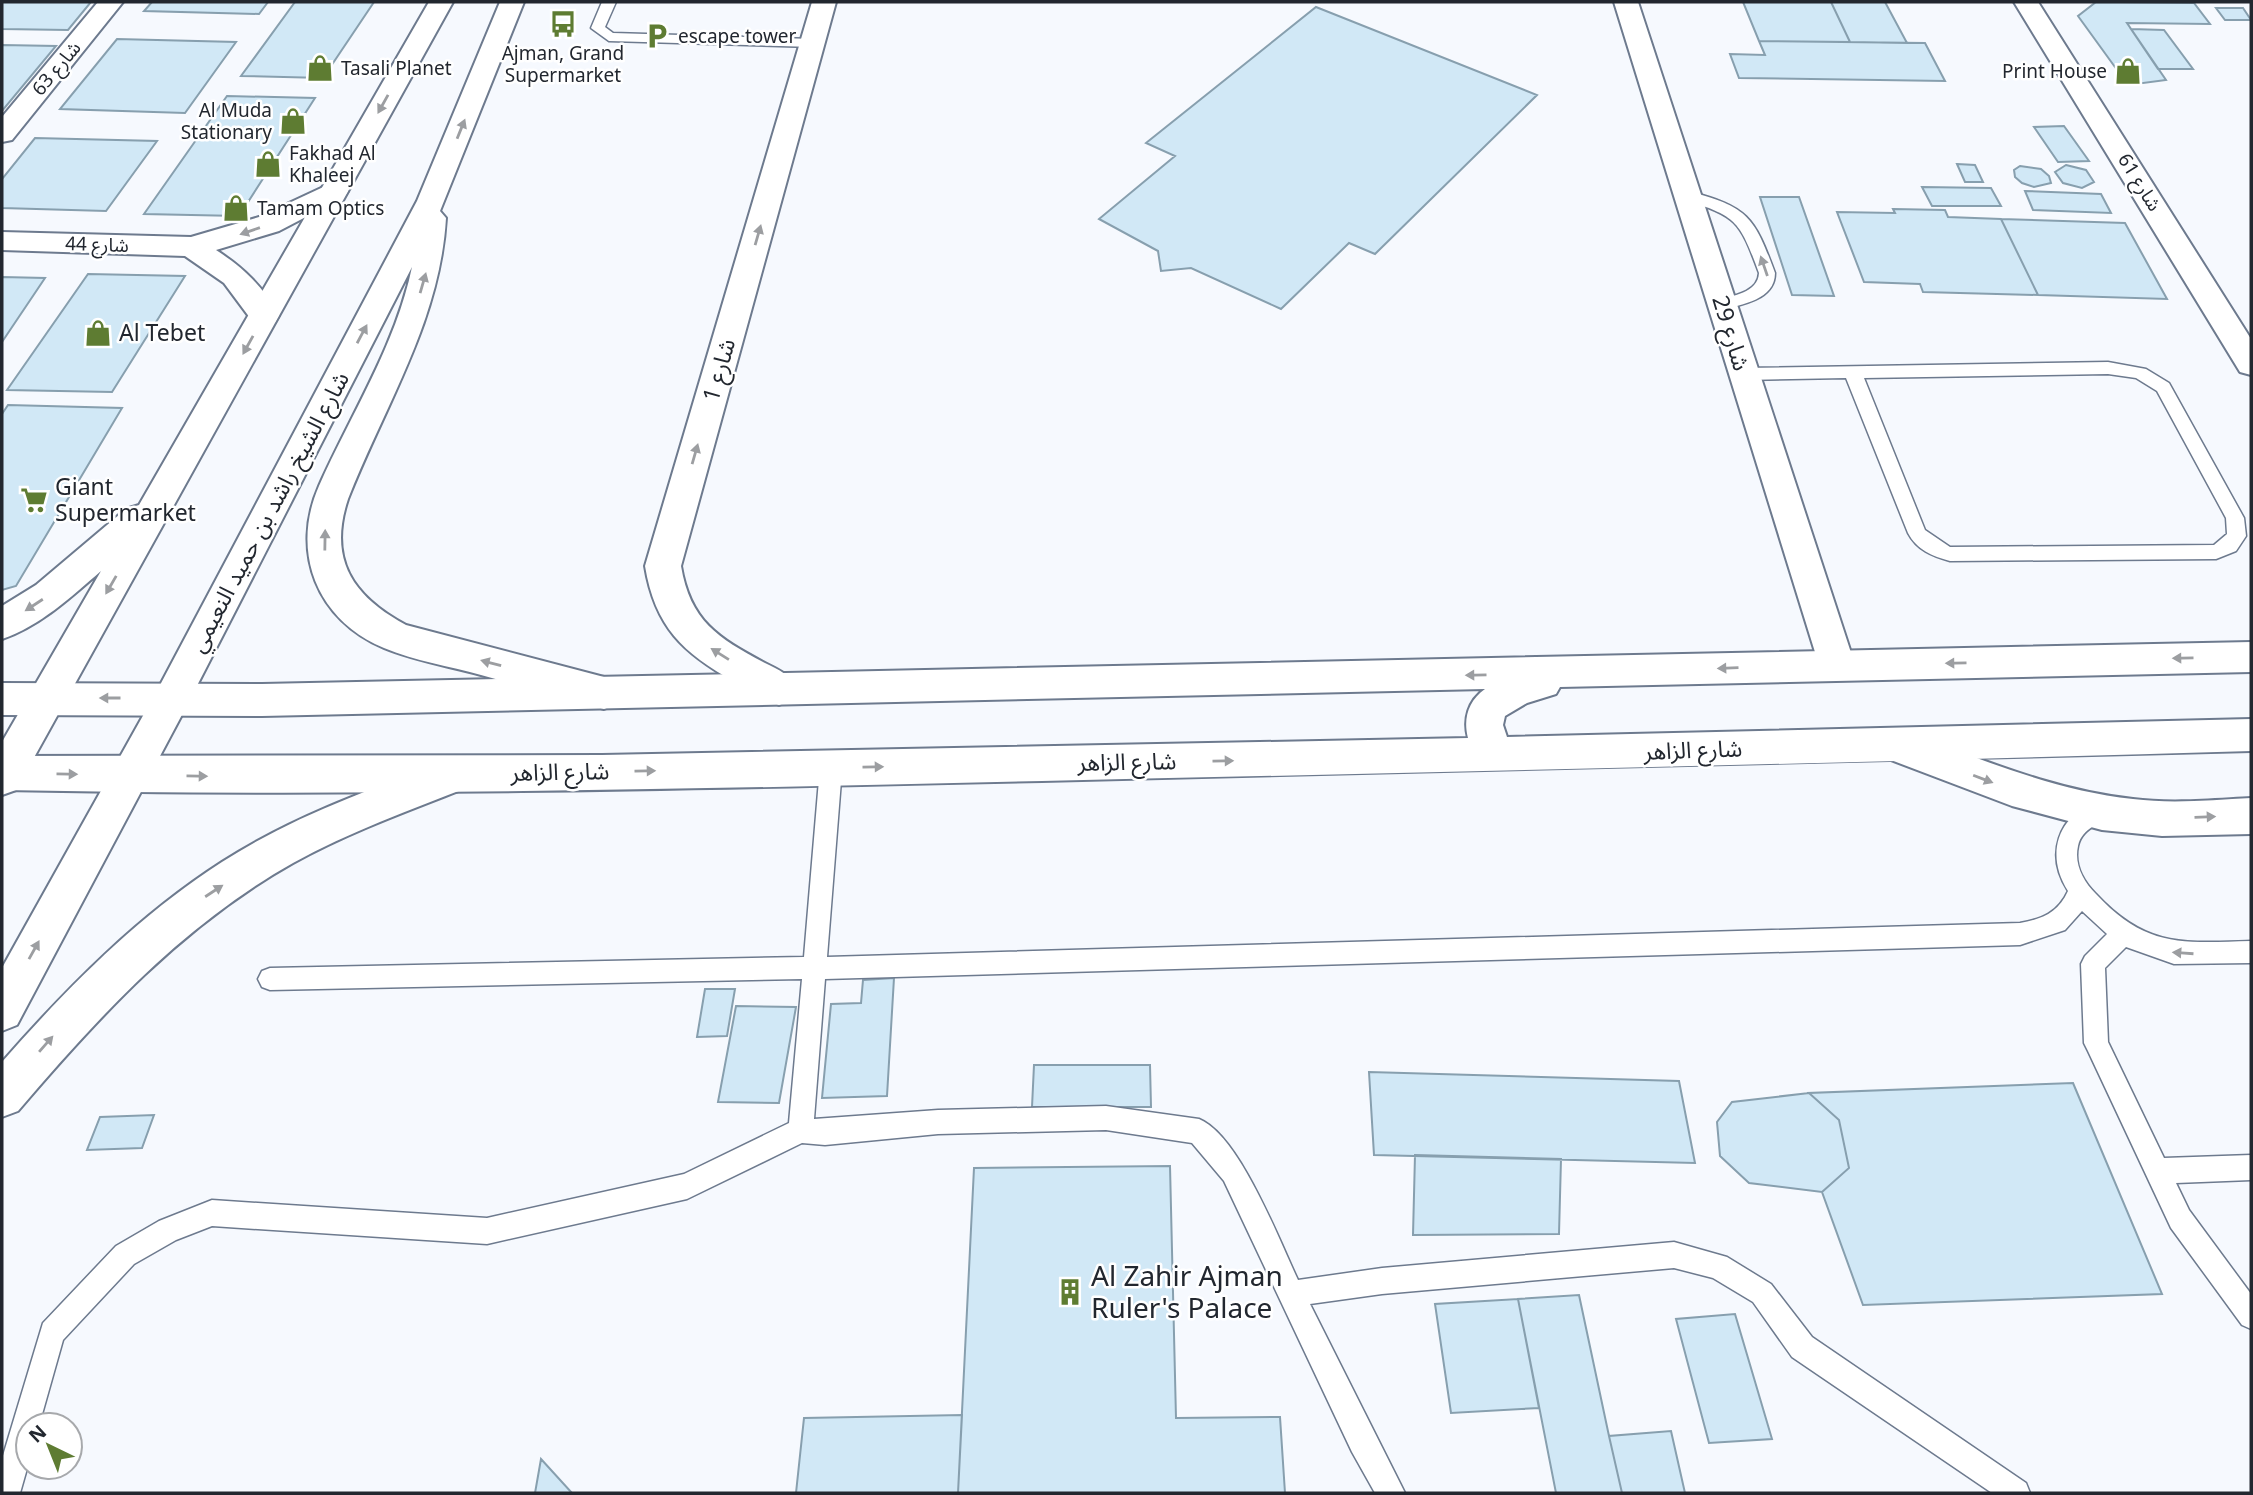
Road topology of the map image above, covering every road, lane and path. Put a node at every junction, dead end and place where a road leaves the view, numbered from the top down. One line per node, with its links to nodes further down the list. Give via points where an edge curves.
1 (111, 2): 9 (main road, شارع 63)
2 (441, 2): 10 (main road, one-way to 10)
3 (512, 2): 12 (main road, شارع الشيخ راشد بن حميد النعيمي, one-way to 3)
4 (609, 2): 8 (lane, via 598,28 608,37)
5 (824, 2): 8 (main road, شارع 1)
6 (1626, 2): 11 (main road, شارع 29)
7 (2026, 2): 17 (main road, شارع 61)
8 (813, 43): 25 (main road, شارع 1, one-way to 8, via 692,635 675,615 665,592 663,566)
9 (2, 134)
10 (334, 191): 14 (main road, شارع 44, one-way to 14, via 269,225); 16 (main road)
11 (1688, 196): 15 (main road, شارع 29); 15 (lane, one-way to 11, via 1762,289 1767,273 1741,215)
12 (431, 201): 26 (main road, one-way to 12, via 396,637 370,624 347,604 332,579 323,543 330,503 416,306 427,269); 28 (main road, شارع الشيخ راشد بن حميد النعيمي, one-way to 12)
13 (2, 241): 14 (main road, شارع 44)
14 (192, 247): 16 (main road, via 235,276)
15 (1722, 304): 19 (main road, شارع 29)
16 (264, 315): 20 (main road, one-way to 20)
17 (2251, 364)
18 (1853, 373): 18 (lane, via 2116,368 2140,373 2162,387 2235,518 2237,536 2216,552 1939,551 1917,533); 19 (lane)
19 (1744, 374): 23 (main road, شارع 29)
20 (161, 498): 21 (main road, one-way to 21, via 72,577); 27 (main road, one-way to 27)
21 (2, 625)
22 (2251, 657): 23 (main road, one-way to 23)
23 (1837, 665): 24 (main road, one-way to 24)
24 (1586, 673): 25 (main road, one-way to 25); 32 (main road, via 1498,698 1487,710 1483,724)
25 (779, 689): 26 (main road)
26 (604, 693): 28 (main road)
27 (48, 698): 28 (main road, one-way to 27); 29 (main road); 34 (main road)
28 (172, 698): 35 (main road, شارع الشيخ راشد بن حميد النعيمي)
29 (2, 699)
30 (2251, 735): 31 (main road, شارع الزاهر)
31 (1897, 745): 32 (main road, شارع الزاهر); 37 (main road, one-way to 37, via 1994,784)
32 (1497, 755): 33 (main road, شارع الزاهر, one-way to 32)
33 (831, 768): 36 (main road, شارع الزاهر, one-way to 33); 42 (lane)
34 (3, 775): 35 (main road, شارع الزاهر, one-way to 35)
35 (129, 775): 36 (main road, شارع الزاهر, one-way to 36); 44 (main road, شارع الشيخ راشد بن حميد النعيمي, one-way to 35)
36 (455, 775): 45 (main road, one-way to 36, via 91,994 140,947 205,897 278,851)
37 (2098, 811): 38 (main road, one-way to 38, via 2164,819); 39 (lane, via 2079,823 2068,841 2068,865)
38 (2251, 816)
39 (2079, 891): 40 (lane); 42 (lane, via 2073,909 2060,923 2020,934)
40 (2122, 935): 41 (lane, one-way to 40, via 2180,954); 48 (lane, via 2093,964 2096,1043)
41 (2251, 952)
42 (815, 968): 43 (lane); 46 (lane)
43 (270, 979)
44 (2, 1010)
45 (2, 1096)
46 (801, 1130): 49 (lane, via 825,1133 938,1122 1106,1118 1199,1131 1233,1172); 51 (lane, via 687,1186 487,1231 212,1213 168,1230 125,1255 52,1332)
47 (2251, 1167): 48 (lane)
48 (2157, 1171): 50 (lane, via 2180,1219)
49 (1291, 1293): 52 (lane); 53 (lane, via 1674,1255 1717,1266 1762,1293 1802,1347)
50 (2251, 1316)
51 (6, 1493)
52 (1391, 1493)
53 (2016, 1493)

